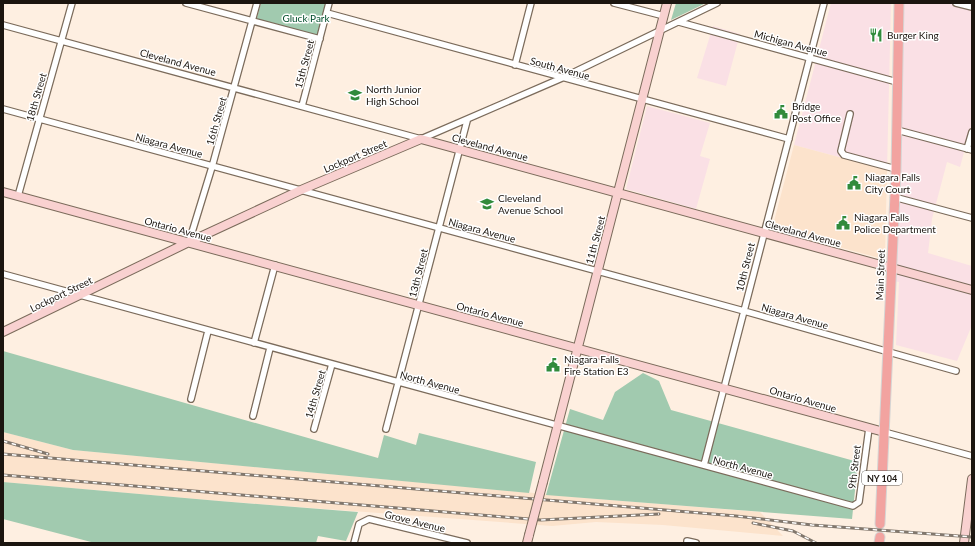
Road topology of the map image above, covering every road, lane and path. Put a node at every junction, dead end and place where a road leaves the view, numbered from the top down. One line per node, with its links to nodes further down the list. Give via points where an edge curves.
1 (72, 3): 20 (street, 18th Street)
2 (186, 3): 15 (street)
3 (257, 3): 15 (street, 16th Street)
4 (330, 3): 13 (street, 15th Street)
5 (531, 3): 22 (street)
6 (614, 3): 14 (street)
7 (667, 3): 14 (street, 11th Street)
8 (717, 3): 16 (street, Lockport Street)
9 (824, 3): 21 (street, 10th Street)
10 (899, 3): 24 (main road, Main Street / NY 104)
11 (956, 3): 12 (street)
12 (972, 7)
13 (327, 13): 19 (street, 15th Street); 22 (street, South Avenue)
14 (664, 16): 18 (street, 11th Street)
15 (252, 22): 19 (street); 25 (street, 16th Street)
16 (680, 22): 18 (street, Lockport Street); 21 (street, Michigan Avenue)
17 (3, 25): 20 (street, Cleveland Avenue)
18 (660, 32): 23 (street, Lockport Street); 26 (street, 11th Street)
19 (320, 39): 27 (street, 15th Street)
20 (62, 41): 25 (street, Cleveland Avenue); 30 (street, 18th Street)
21 (809, 58): 24 (street, Michigan Avenue); 35 (street, 10th Street)
22 (515, 65): 23 (street, South Avenue)
23 (562, 78): 26 (street, South Avenue); 31 (street, Lockport Street)
24 (897, 82): 32 (main road, Main Street / NY 104)
25 (234, 88): 27 (street, Cleveland Avenue); 38 (street, 16th Street)
26 (642, 100): 35 (street, South Avenue); 42 (street, 11th Street)
27 (302, 106): 34 (street, Cleveland Avenue)
28 (3, 109): 30 (street, Niagara Avenue)
29 (850, 114): 39 (street, via 841,151)
30 (40, 119): 38 (street, Niagara Avenue); 43 (street, 18th Street)
31 (467, 120): 34 (street, Lockport Street); 36 (street, 13th Street)
32 (896, 130): 37 (street); 39 (main road, Main Street / NY 104)
33 (972, 132): 37 (street)
34 (421, 139): 36 (street, Cleveland Avenue); 40 (street, Lockport Street)
35 (789, 139): 47 (street, 10th Street)
36 (460, 149): 42 (street, Cleveland Avenue); 46 (street, 13th Street)
37 (970, 149)
38 (212, 166): 40 (street, Niagara Avenue); 48 (street, 16th Street)
39 (896, 169): 44 (main road, Main Street / NY 104)
40 (302, 190): 46 (street, Niagara Avenue); 48 (street, Lockport Street)
41 (3, 192): 43 (street, Ontario Avenue)
42 (618, 193): 47 (street, Cleveland Avenue); 51 (street, 11th Street)
43 (18, 196): 48 (street, Ontario Avenue)
44 (894, 197): 45 (street); 50 (main road, Main Street / NY 104)
45 (972, 218)
46 (439, 228): 51 (street, Niagara Avenue); 55 (street, 13th Street)
47 (763, 233): 50 (street, Cleveland Avenue); 56 (street, 10th Street)
48 (189, 242): 49 (street, Ontario Avenue); 54 (street, Lockport Street)
49 (275, 265): 55 (street, Ontario Avenue); 59 (street)
50 (891, 268): 53 (street, Cleveland Avenue); 62 (main road, Main Street / NY 104)
51 (597, 271): 56 (street, Niagara Avenue); 61 (street, 11th Street)
52 (3, 274): 54 (street, North Avenue)
53 (972, 290)
54 (81, 296): 57 (street, North Avenue); 58 (street, Lockport Street)
55 (419, 305): 61 (street, Ontario Avenue); 65 (street, 13th Street)
56 (744, 311): 62 (street, Niagara Avenue); 66 (street, 10th Street)
57 (208, 331): 59 (street, North Avenue); 67 (street)
58 (3, 332)
59 (254, 343): 60 (street, North Avenue)
60 (270, 348): 63 (street, North Avenue); 68 (street)
61 (578, 348): 66 (street, Ontario Avenue); 69 (street, 11th Street)
62 (889, 352): 64 (street, Niagara Avenue); 73 (main road, Main Street / NY 104)
63 (332, 364): 65 (street, North Avenue); 71 (street, 14th Street)
64 (956, 371)
65 (399, 382): 69 (street, North Avenue); 72 (street, 13th Street)
66 (724, 387): 70 (street, Ontario Avenue); 75 (street, 10th Street)
67 (191, 399)
68 (253, 416)
69 (557, 426): 75 (street, North Avenue); 80 (street, 11th Street, bridge)
70 (869, 428): 73 (street, Ontario Avenue); 77 (street, 9th Street, via 859,502)
71 (314, 429)
72 (386, 429)
73 (884, 432): 74 (street, Ontario Avenue); 79 (main road, Main Street / NY 104)
74 (972, 456)
75 (704, 465): 77 (street, North Avenue)
76 (972, 479): 78 (street)
77 (854, 506)
78 (969, 520): 85 (street)
79 (880, 524)
80 (528, 539)
81 (687, 542): 84 (street)
82 (354, 543): 83 (street, Grove Avenue, via 359,524 369,519)
83 (468, 543)
84 (696, 543)
85 (964, 543)

